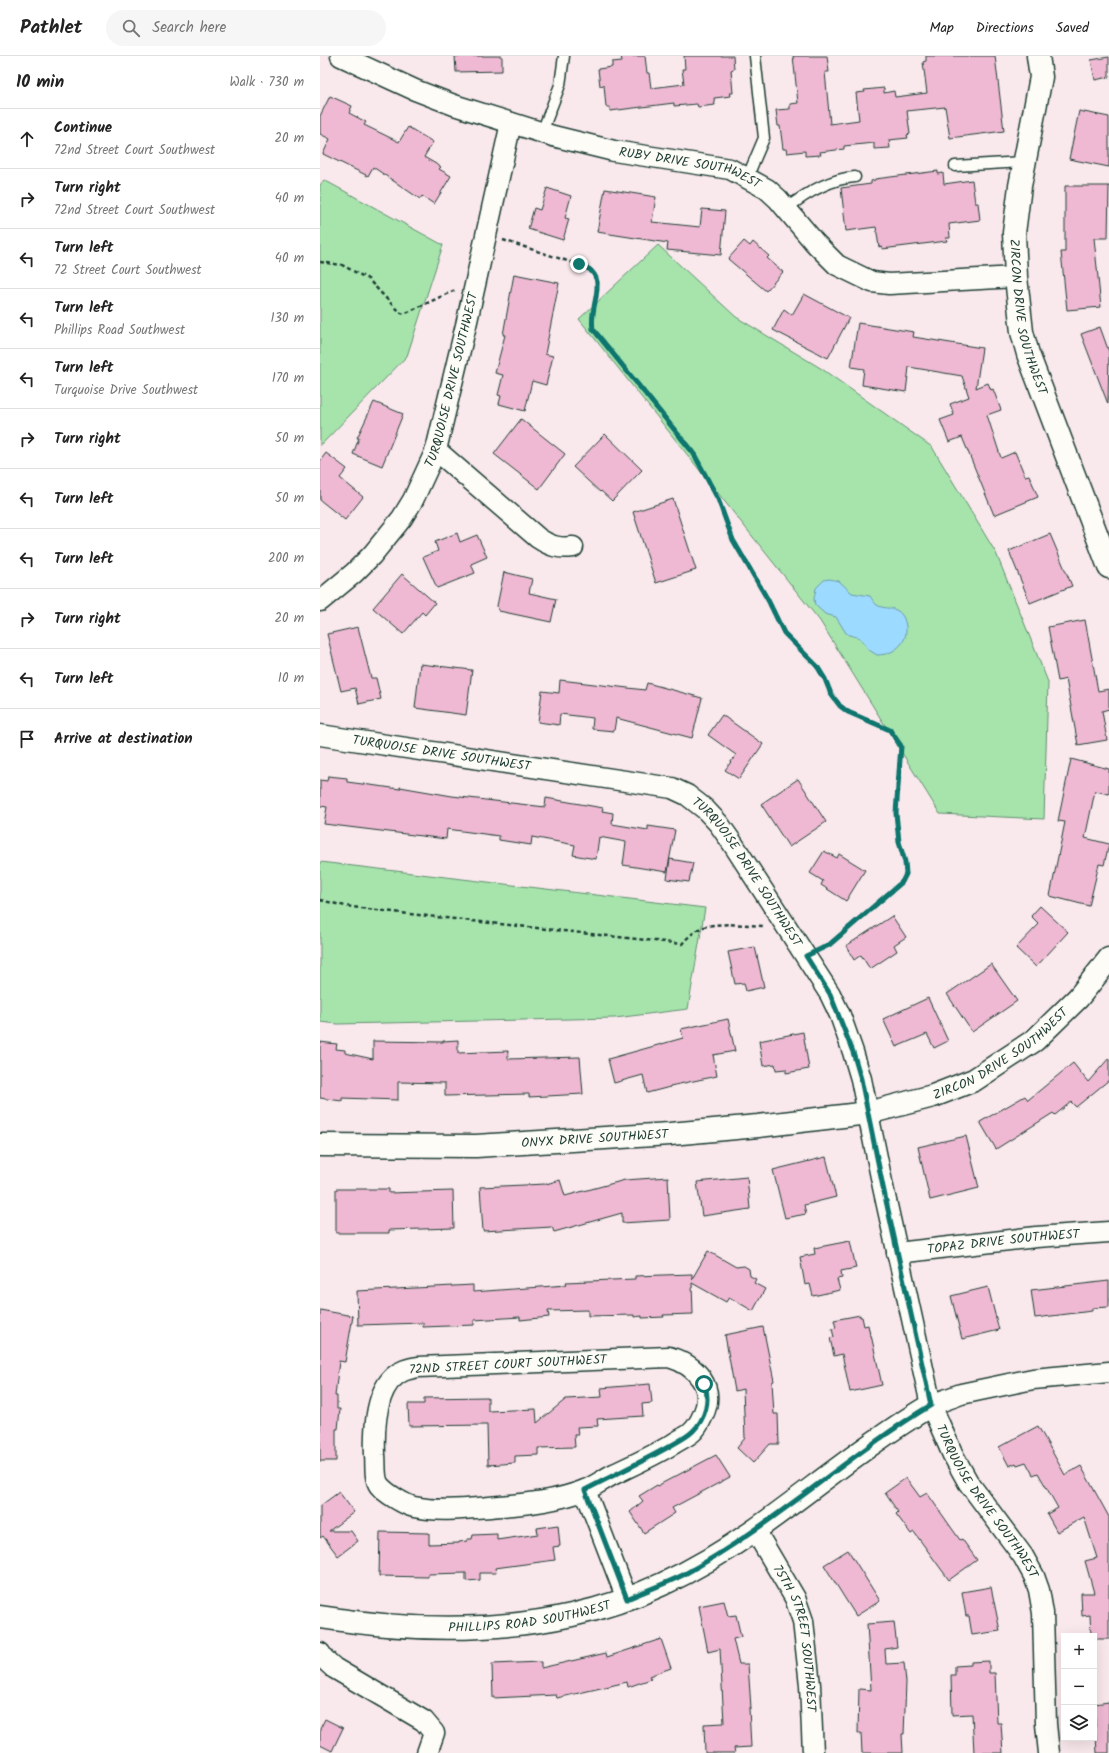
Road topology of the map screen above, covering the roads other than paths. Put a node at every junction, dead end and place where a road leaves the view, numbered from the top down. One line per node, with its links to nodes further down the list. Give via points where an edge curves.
1 (342, 56): 5 (street, RUBY DRIVE SOUTHWEST, via 415,90)
2 (564, 56): 6 (lane, via 560,85)
3 (755, 56): 10 (lane, via 764,138)
4 (1038, 56): 7 (street, ZIRCON DRIVE SOUTHWEST, via 1041,77)
5 (511, 123): 6 (street, RUBY DRIVE SOUTHWEST); 13 (street, TURQUOISE DRIVE SOUTHWEST)
6 (542, 132): 10 (street, RUBY DRIVE SOUTHWEST, via 614,151 730,169)
7 (1025, 162): 8 (lane); 12 (street, ZIRCON DRIVE SOUTHWEST, via 1014,233)
8 (955, 166)
9 (855, 177): 11 (lane, via 840,178 801,197)
10 (747, 178): 11 (street, RUBY DRIVE SOUTHWEST, via 767,189)
11 (786, 209): 12 (street, RUBY DRIVE SOUTHWEST, via 838,265 872,282 889,284)
12 (1016, 277): 15 (street, ZIRCON DRIVE SOUTHWEST, via 1022,332 1028,354)
13 (436, 450): 14 (street, via 538,538 550,546); 16 (street, TURQUOISE DRIVE SOUTHWEST, via 402,518 372,555)
14 (573, 547)
15 (1109, 567)
16 (320, 601)
17 (320, 734): 19 (street, TURQUOISE DRIVE SOUTHWEST, via 672,788 687,796 705,809 719,824 830,994 853,1052)
18 (1109, 959): 19 (street, ZIRCON DRIVE SOUTHWEST, via 1078,998 1036,1040 974,1080 933,1096)
19 (868, 1113): 20 (street, ONYX DRIVE SOUTHWEST, via 694,1132 476,1146); 22 (street, TURQUOISE DRIVE SOUTHWEST)
20 (320, 1145)
21 (1109, 1232): 22 (street, TOPAZ DRIVE SOUTHWEST, via 1036,1237)
22 (897, 1253): 24 (street, TURQUOISE DRIVE SOUTHWEST)
23 (1109, 1372): 24 (street, PHILLIPS ROAD SOUTHWEST, via 1033,1379 961,1394)
24 (931, 1405): 26 (street, PHILLIPS ROAD SOUTHWEST, via 897,1426); 32 (street, TURQUOISE DRIVE SOUTHWEST, via 968,1482 1023,1556 1039,1590 1044,1613)
25 (585, 1490): 25 (street, 72ND STREET COURT SOUTHWEST, via 645,1461 692,1433 706,1409 708,1400 704,1384 693,1369 680,1360 669,1357 418,1368 404,1370 384,1389 374,1439 377,1478 379,1484 396,1498 413,1507 459,1510 526,1504); 27 (street)
26 (755, 1530): 27 (street, PHILLIPS ROAD SOUTHWEST, via 682,1575); 31 (street, 75TH STREET SOUTHWEST, via 795,1598 803,1621 810,1685)
27 (627, 1599): 28 (street, PHILLIPS ROAD SOUTHWEST, via 572,1615 468,1628 395,1626)
28 (320, 1617)
29 (320, 1653): 30 (street, via 334,1668 424,1721 434,1733)
30 (431, 1746)
31 (813, 1753)
32 (1049, 1753)

